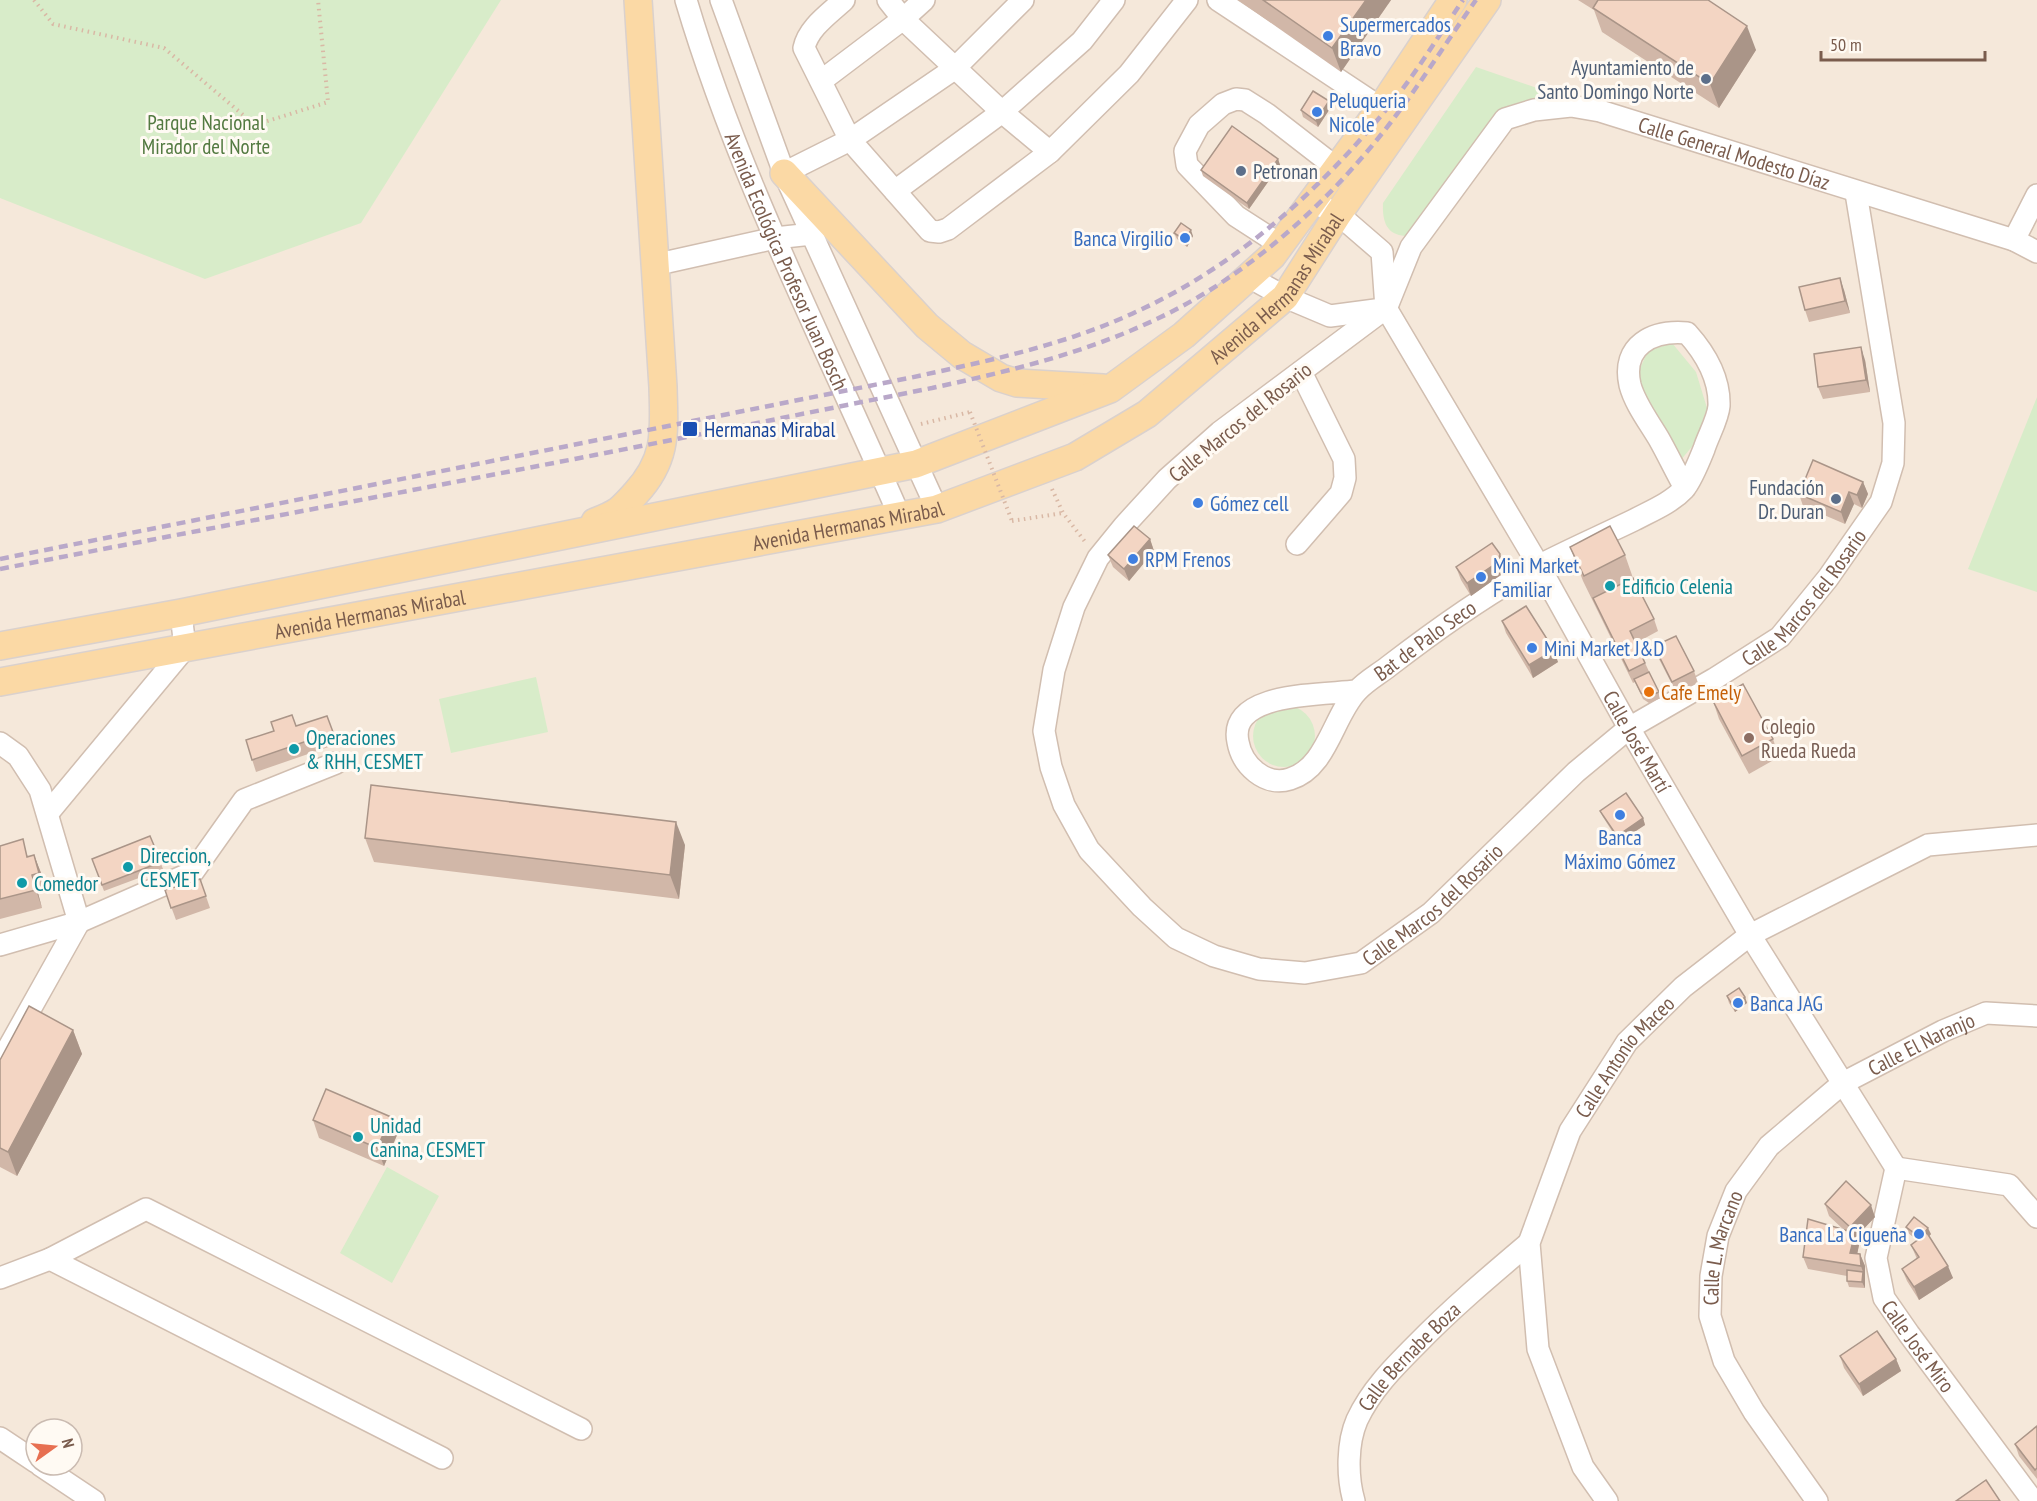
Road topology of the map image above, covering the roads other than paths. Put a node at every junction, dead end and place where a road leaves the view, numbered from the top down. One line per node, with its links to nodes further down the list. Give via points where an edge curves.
1 (638, 0): 32 (main road)
2 (686, 0): 28 (street, Avenida Ecológica Profesor Juan Bosch, via 705,62)
3 (721, 0): 21 (street, Avenida Ecológica Profesor Juan Bosch)
4 (844, 0): 15 (street, via 806,38 804,48)
5 (888, 0): 13 (street)
6 (924, 0): 13 (street)
7 (1023, 0): 14 (street)
8 (1114, 0): 17 (street, via 1082,41)
9 (1187, 0): 19 (street, via 1129,74)
10 (1218, 0): 16 (street)
11 (1453, 0): 16 (main road, Avenida Hermanas Mirabal)
12 (1487, 0): 26 (main road, Avenida Hermanas Mirabal)
13 (903, 19): 14 (street); 15 (street)
14 (954, 69): 17 (street); 18 (street)
15 (821, 81): 18 (street)
16 (1381, 108): 20 (main road, Avenida Hermanas Mirabal)
17 (1002, 112): 19 (street); 22 (street)
18 (850, 140): 21 (street); 22 (street)
19 (1050, 152): 22 (street, via 939,232 930,231)
20 (1338, 169): 25 (main road, Avenida Hermanas Mirabal); 30 (street, via 1245,100 1223,104 1199,125 1185,151 1187,165 1236,216)
21 (784, 173): 27 (street, Avenida Ecológica Profesor Juan Bosch); 37 (main road, via 927,326 962,355 1017,383)
22 (895, 191)
23 (1856, 193): 29 (street, Calle General Modesto Díaz); 35 (street, Calle General Modesto Díaz, via 1600,111 1570,106 1533,110 1505,119 1411,247); 51 (street, Calle Marcos del Rosario, via 1894,423 1893,463 1881,502 1828,578 1780,637)
24 (2037, 195): 29 (street)
25 (1312, 202): 26 (street); 30 (main road, Avenida Hermanas Mirabal)
26 (1338, 214): 34 (main road, Avenida Hermanas Mirabal); 35 (street, via 1382,252)
27 (812, 234): 28 (street); 38 (street, Avenida Ecológica Profesor Juan Bosch)
28 (776, 238): 32 (street); 39 (street, Avenida Ecológica Profesor Juan Bosch)
29 (2014, 240): 31 (street, Calle General Modesto Díaz)
30 (1281, 245): 33 (main road, Avenida Hermanas Mirabal)
31 (2037, 252)
32 (654, 265): 43 (main road, via 663,387 664,435 659,459 650,478 618,513)
33 (1249, 277): 34 (street); 37 (main road, Avenida Hermanas Mirabal, via 1184,335)
34 (1285, 297): 35 (street, via 1330,316); 41 (main road, Avenida Hermanas Mirabal, via 1147,414 1075,457)
35 (1386, 308): 36 (street, Calle Marcos del Rosario); 45 (street, Calle José Martí)
36 (1301, 372): 44 (street, via 1344,459 1345,478 1341,493); 51 (street, Calle Marcos del Rosario, via 1220,432 1167,479 1098,558 1074,607 1054,670 1044,731 1064,805 1089,850 1113,877 1176,938 1214,956 1259,969 1305,973 1361,963 1431,913 1576,772)
37 (1110, 389): 38 (main road, Avenida Hermanas Mirabal)
38 (916, 465): 39 (main road, Avenida Hermanas Mirabal); 41 (street, Avenida Ecológica Profesor Juan Bosch)
39 (881, 472): 42 (street, Avenida Ecológica Profesor Juan Bosch); 43 (main road, Avenida Hermanas Mirabal)
40 (1685, 488): 40 (street, Bat de Palo Seco, via 1719,407 1715,379 1703,351 1687,333 1670,332 1653,336 1638,346 1629,365 1630,386); 45 (street, Bat de Palo Seco, via 1663,506)
41 (937, 509): 42 (main road, Avenida Hermanas Mirabal)
42 (900, 517): 48 (main road, Avenida Hermanas Mirabal)
43 (540, 542): 46 (main road, Avenida Hermanas Mirabal)
44 (1297, 544)
45 (1539, 566): 50 (street, Bat de Palo Seco, via 1470,607); 51 (street, Calle José Martí)
46 (181, 613): 47 (main road, Avenida Hermanas Mirabal); 48 (street)
47 (0, 646)
48 (185, 648): 49 (main road, Avenida Hermanas Mirabal); 54 (street)
49 (0, 682)
50 (1356, 691): 50 (street, Bat de Palo Seco, via 1290,697 1251,710 1241,720 1239,750 1250,768 1265,778 1279,782 1292,779 1314,762)
51 (1629, 728): 57 (street, Calle José Martí)
52 (0, 743): 54 (street, via 18,756 40,790)
53 (336, 763): 56 (street, via 244,800 193,872)
54 (48, 813): 56 (street)
55 (2037, 835): 57 (street, Calle Antonio Maceo, via 1928,845)
56 (79, 922): 58 (street); 60 (street)
57 (1750, 935): 61 (street, Calle José Martí); 64 (street, Calle Antonio Maceo, via 1683,987 1627,1042 1570,1131)
58 (0, 945)
59 (2037, 1016): 61 (street, Calle El Naranjo, via 1986,1013)
60 (0, 1063)
61 (1843, 1083): 62 (street, Calle José Martí); 75 (street, Calle L. Marcano, via 1769,1146 1736,1191 1718,1236 1711,1275 1710,1316 1724,1361 1754,1412)
62 (1896, 1168): 63 (street, via 2009,1185); 76 (street, Calle José Miro, via 1876,1258 1884,1298)
63 (2037, 1217)
64 (1529, 1244): 73 (street, Calle Bernabe Boza, via 1453,1307 1381,1381 1357,1421 1349,1454); 74 (street, Calle Antonio Maceo, via 1538,1349 1583,1467)
65 (50, 1259): 66 (street); 67 (street, via 147,1209); 70 (street)
66 (0, 1278)
67 (581, 1429)
68 (0, 1438): 69 (street)
69 (24, 1454)
70 (442, 1458)
71 (58, 1477): 72 (street)
72 (94, 1501)
73 (1354, 1501)
74 (1607, 1501)
75 (1817, 1501)
76 (2033, 1501)

